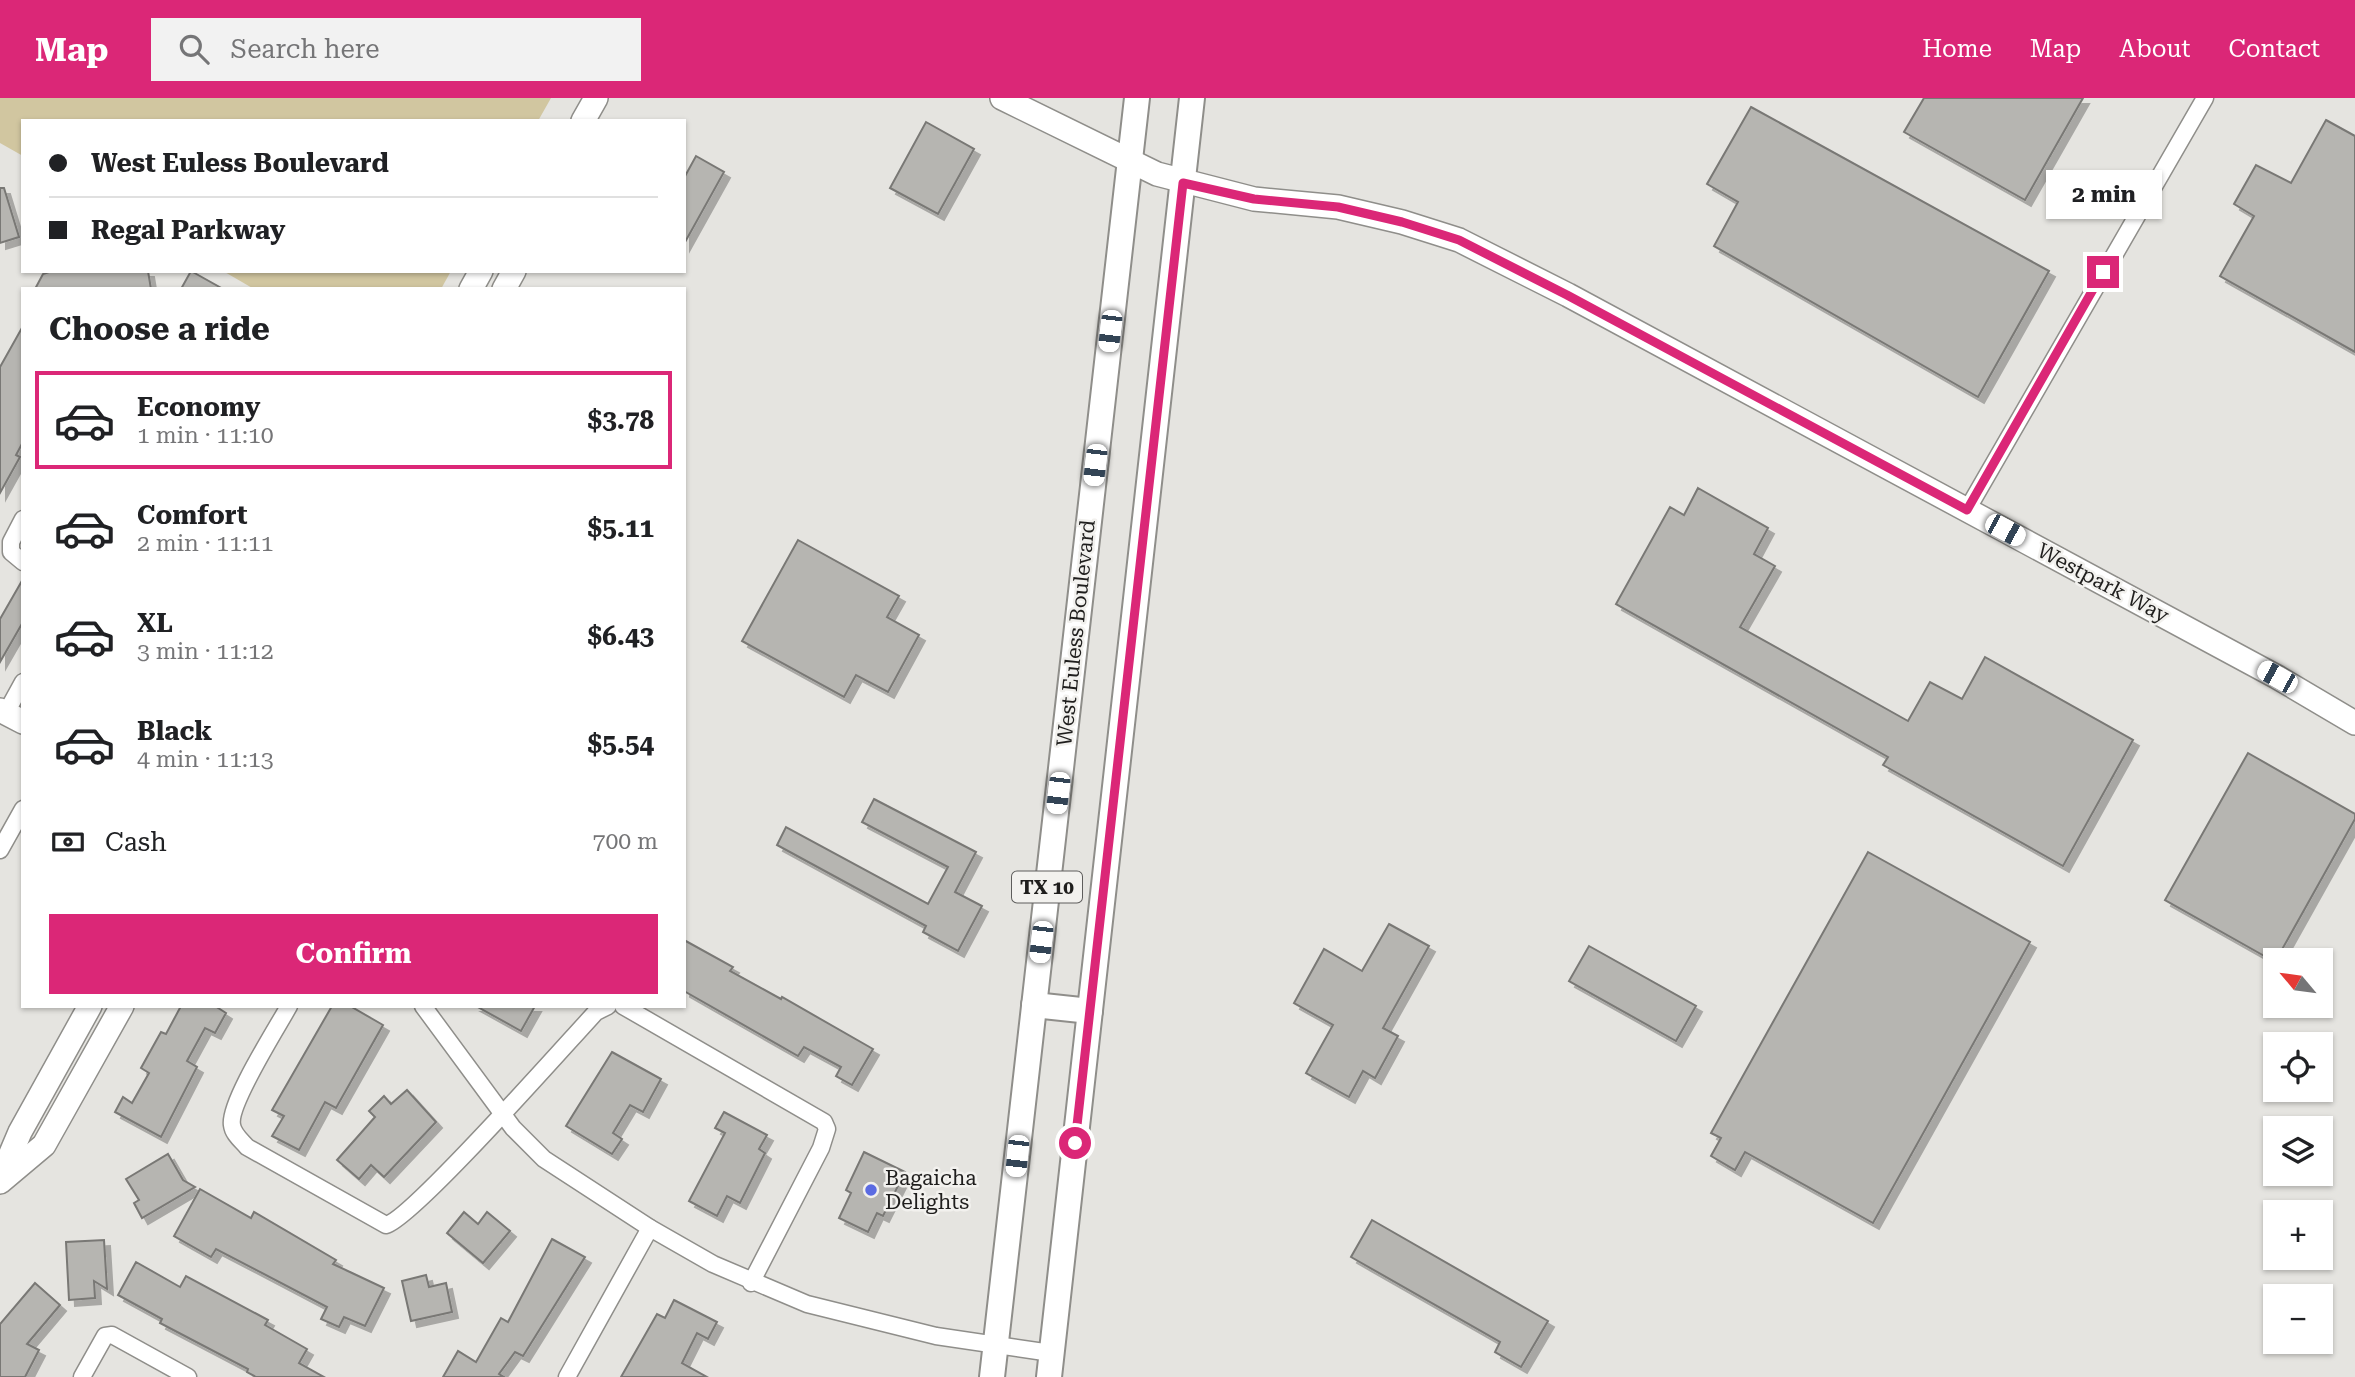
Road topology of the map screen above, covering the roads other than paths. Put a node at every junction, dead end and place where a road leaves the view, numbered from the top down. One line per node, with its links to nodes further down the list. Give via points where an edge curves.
1 (596, 98): 6 (street)
2 (1002, 98): 7 (street, Westpark Way)
3 (1137, 98): 7 (main road, West Euless Boulevard / TX 10)
4 (1192, 98): 8 (main road, TX 10)
5 (2205, 98): 9 (street)
6 (584, 119)
7 (1129, 160): 8 (street, Westpark Way); 17 (main road, West Euless Boulevard / TX 10)
8 (1183, 183): 9 (street, Westpark Way, via 1254,199 1338,207 1459,240); 24 (main road, TX 10)
9 (1967, 510): 14 (street, Westpark Way)
10 (21, 523): 11 (street, via 11,552)
11 (21, 560)
12 (21, 687): 13 (street)
13 (9, 715)
14 (2355, 723)
15 (21, 812): 16 (street)
16 (0, 850)
17 (1034, 1005): 24 (main road); 29 (main road, West Euless Boulevard / TX 10)
18 (89, 1008): 26 (street, via 20,1132)
19 (121, 1008): 26 (street, via 44,1145)
20 (288, 1008): 25 (street, via 242,1091 232,1125 247,1147 374,1220 394,1223)
21 (424, 1008): 25 (street)
22 (604, 1008): 25 (street)
23 (626, 1008): 28 (street, via 824,1122 827,1129 821,1148)
24 (1090, 1011): 30 (main road, TX 10)
25 (502, 1112): 27 (street, via 544,1159)
26 (0, 1181)
27 (650, 1228): 28 (street); 33 (street)
28 (751, 1283): 29 (street, via 822,1308)
29 (996, 1346): 30 (street); 34 (main road, West Euless Boulevard / TX 10)
30 (1050, 1365)
31 (85, 1371): 32 (street, via 105,1336 112,1335)
32 (188, 1377)
33 (567, 1377)
34 (992, 1377)

